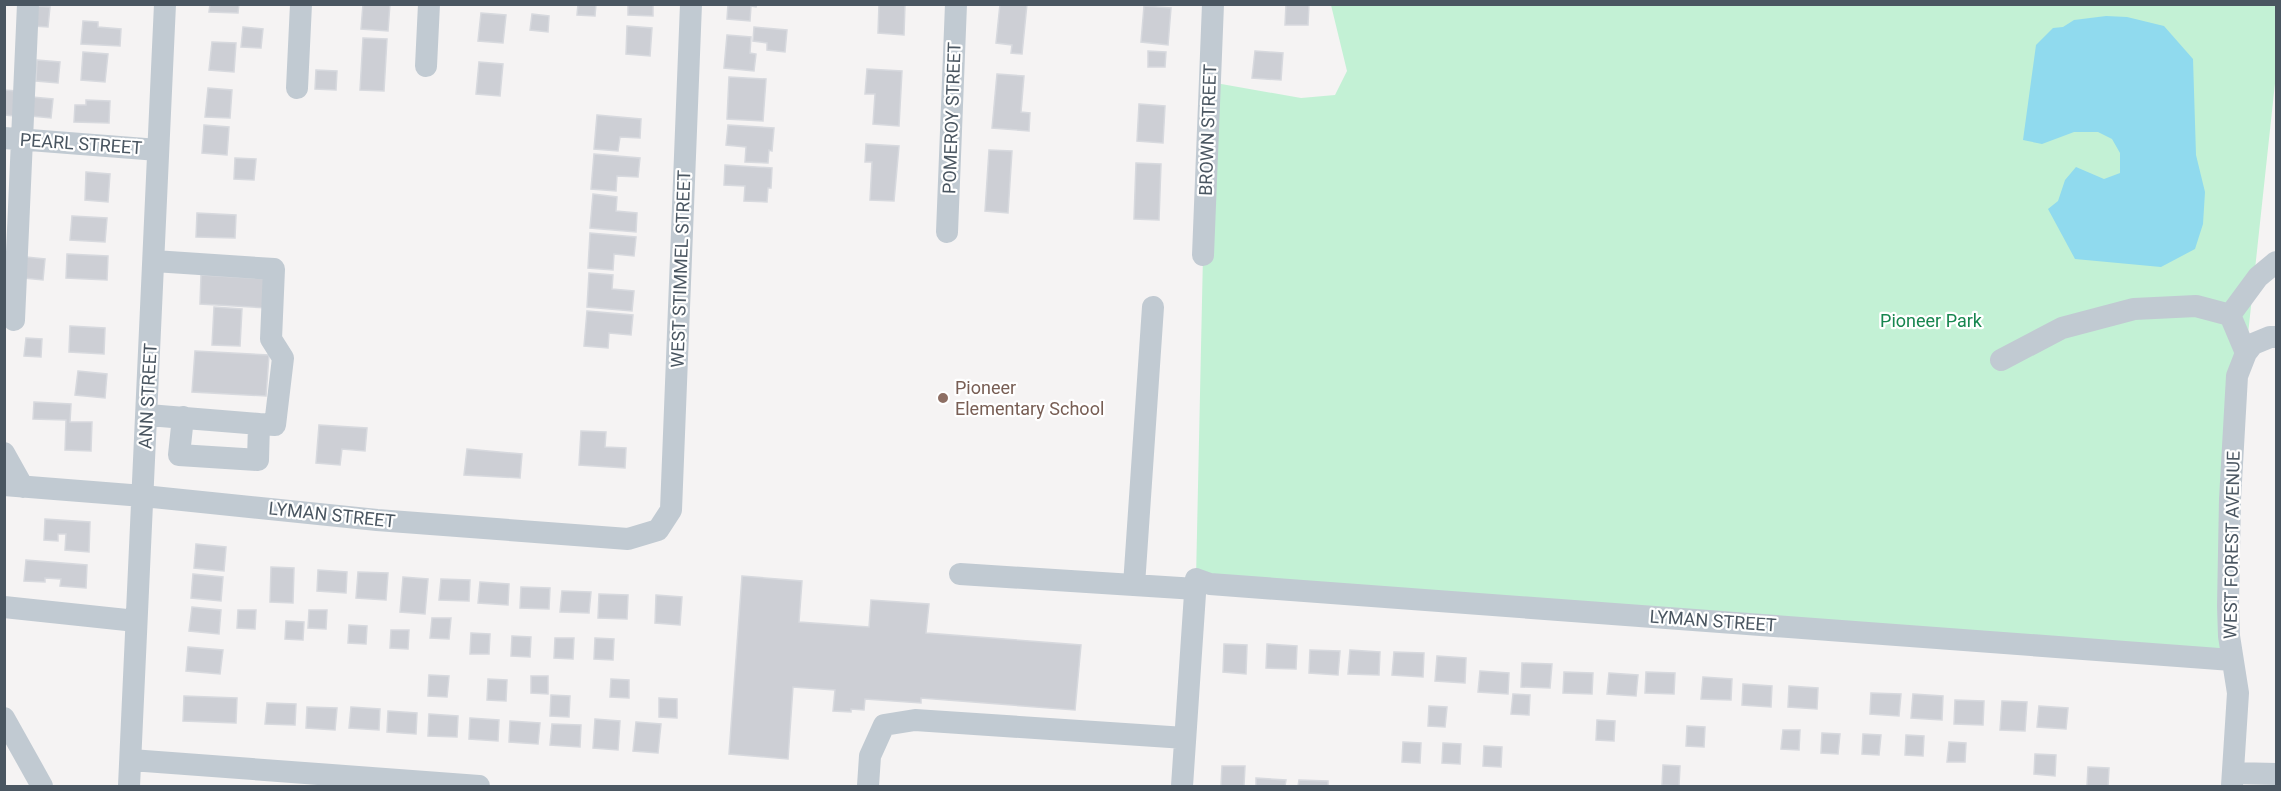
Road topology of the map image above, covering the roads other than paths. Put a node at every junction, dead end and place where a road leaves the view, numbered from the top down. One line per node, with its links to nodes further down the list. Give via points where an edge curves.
1 (28, 4): 10 (street)
2 (165, 4): 11 (street, ANN STREET)
3 (301, 4): 9 (street)
4 (429, 4): 8 (street)
5 (691, 4): 28 (street, WEST STIMMEL STREET, via 671,510)
6 (956, 4): 12 (street, POMEROY STREET)
7 (1213, 4): 13 (street, BROWN STREET)
8 (426, 66)
9 (297, 88)
10 (14, 139): 11 (street, PEARL STREET); 18 (street)
11 (158, 150): 14 (street, ANN STREET)
12 (947, 232)
13 (1203, 255)
14 (154, 261): 22 (street, ANN STREET); 24 (street, via 274,269 271,339 283,358 275,425)
15 (2277, 262): 17 (street, via 2258,277)
16 (1153, 307): 31 (street)
17 (2230, 315): 20 (street); 21 (street, via 2196,306 2134,309 2062,328)
18 (14, 320)
19 (2277, 337): 20 (street)
20 (2249, 349): 34 (street, WEST FOREST AVENUE, via 2237,376 2230,499 2228,606)
21 (2001, 360)
22 (148, 414): 23 (street); 27 (street, ANN STREET)
23 (183, 417): 24 (street); 24 (street, via 179,455 258,460)
24 (259, 424)
25 (4, 453): 26 (street)
26 (14, 486): 27 (street, LYMAN STREET)
27 (143, 496): 28 (street, LYMAN STREET, via 377,520 628,539); 33 (street, ANN STREET)
28 (658, 530)
29 (960, 574): 31 (street, LYMAN STREET)
30 (1196, 584): 31 (street, LYMAN STREET); 34 (street, LYMAN STREET); 36 (street)
31 (1134, 585)
32 (4, 607): 33 (street)
33 (136, 621): 37 (street, ANN STREET)
34 (2232, 660): 39 (street, WEST FOREST AVENUE, via 2238,693)
35 (4, 718): 40 (street)
36 (1185, 738): 43 (street, via 915,720 884,725 870,756); 44 (street)
37 (131, 760): 41 (street, ANN STREET); 42 (street)
38 (2277, 774): 39 (street)
39 (2233, 780)
40 (42, 786)
41 (129, 786)
42 (479, 786)
43 (867, 786)
44 (1182, 786)

